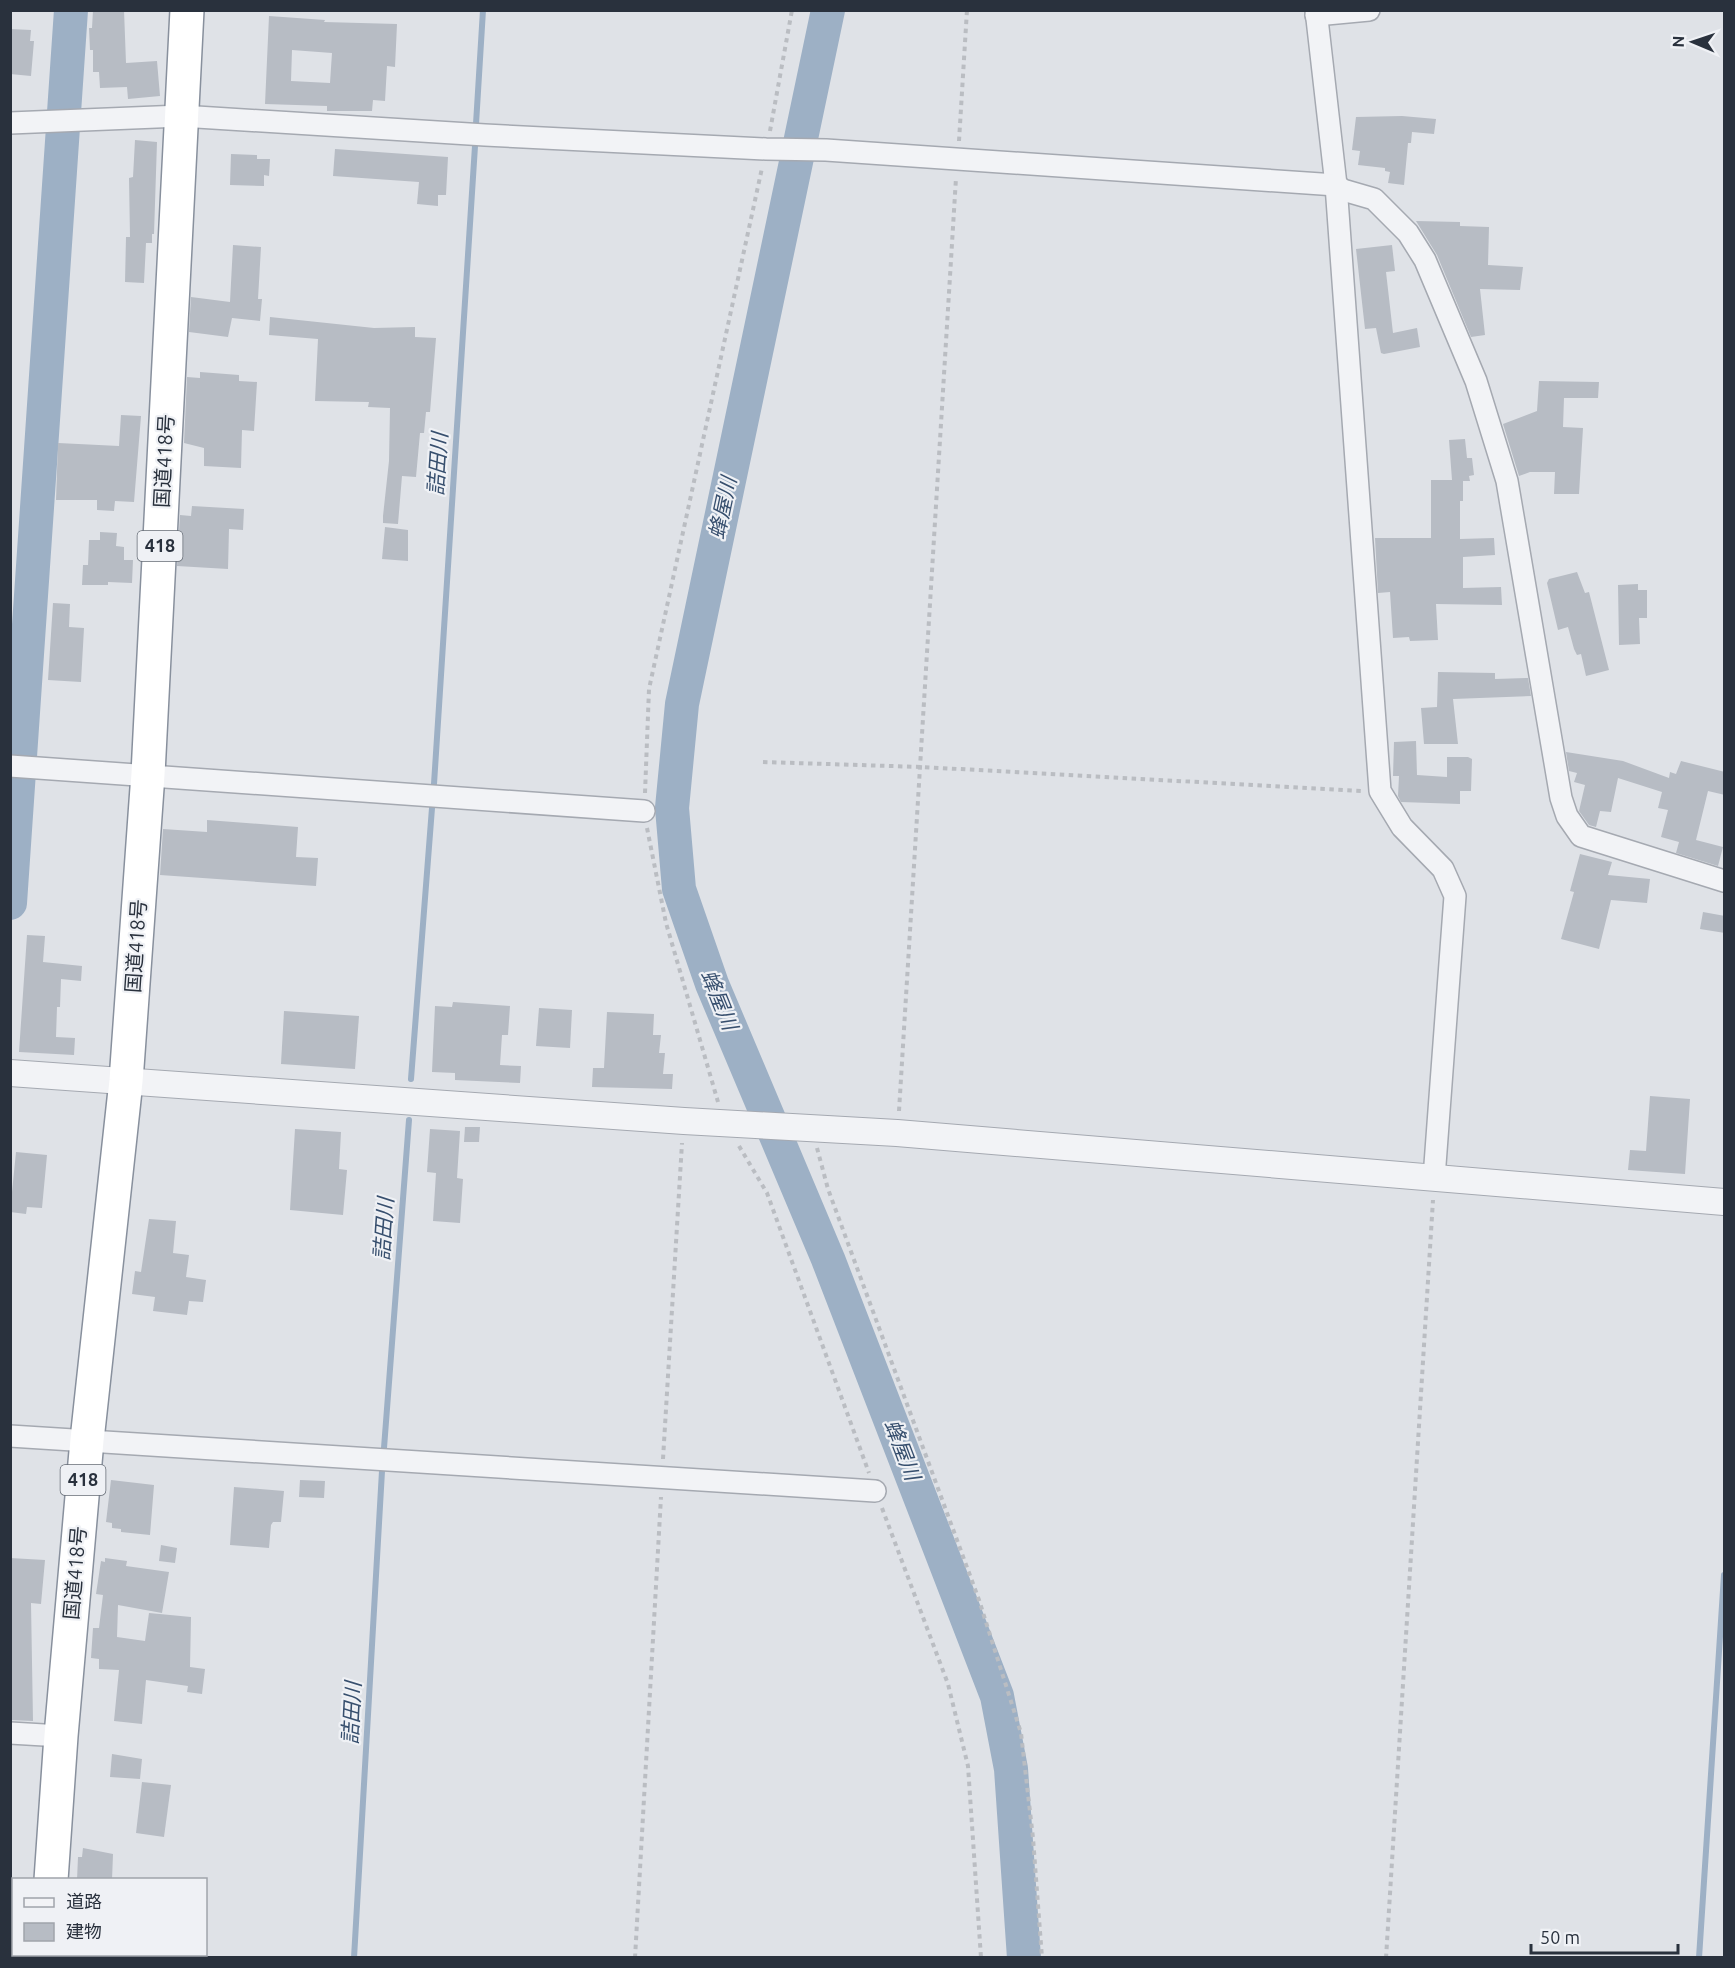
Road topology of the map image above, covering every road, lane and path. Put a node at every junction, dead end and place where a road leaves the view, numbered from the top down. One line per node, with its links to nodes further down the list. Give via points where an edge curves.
1 (187, 10): 6 (highway, 国道418号 / 418)
2 (792, 10): 8 (path)
3 (967, 10): 9 (path)
4 (1369, 10): 5 (street)
5 (1316, 13): 10 (street)
6 (182, 116): 7 (street); 8 (street); 14 (highway, 国道418号 / 418)
7 (10, 123)
8 (771, 149): 9 (street); 16 (path, via 649,689)
9 (957, 158): 10 (street); 13 (path)
10 (1336, 185): 15 (street); 17 (street, via 1374,199 1408,233 1425,260 1476,381 1507,481 1567,816 1581,836)
11 (763, 762): 13 (path)
12 (17, 766): 14 (street)
13 (922, 768): 15 (path); 23 (path)
14 (148, 774): 16 (street); 19 (highway, 国道418号 / 418)
15 (1380, 792): 24 (street, via 1402,827 1443,869 1455,896)
16 (644, 811): 21 (path, via 666,923)
17 (1725, 881)
18 (11, 1073): 19 (street)
19 (126, 1081): 20 (street); 27 (highway, 国道418号 / 418)
20 (684, 1121): 21 (street); 28 (path)
21 (734, 1123): 22 (street); 29 (path, via 767,1193)
22 (808, 1127): 23 (street); 35 (path, via 980,1600 1021,1733)
23 (897, 1133): 24 (street)
24 (1434, 1178): 25 (street); 36 (path)
25 (1725, 1202)
26 (10, 1436): 27 (street)
27 (87, 1440): 28 (street); 31 (highway, 国道418号 / 418)
28 (662, 1477): 29 (street); 33 (path)
29 (875, 1491): 34 (path, via 948,1684 968,1766)
30 (10, 1733): 31 (street)
31 (61, 1736): 32 (highway, 国道418号 / 418)
32 (51, 1878)
33 (635, 1958)
34 (981, 1958)
35 (1042, 1958)
36 (1386, 1958)

